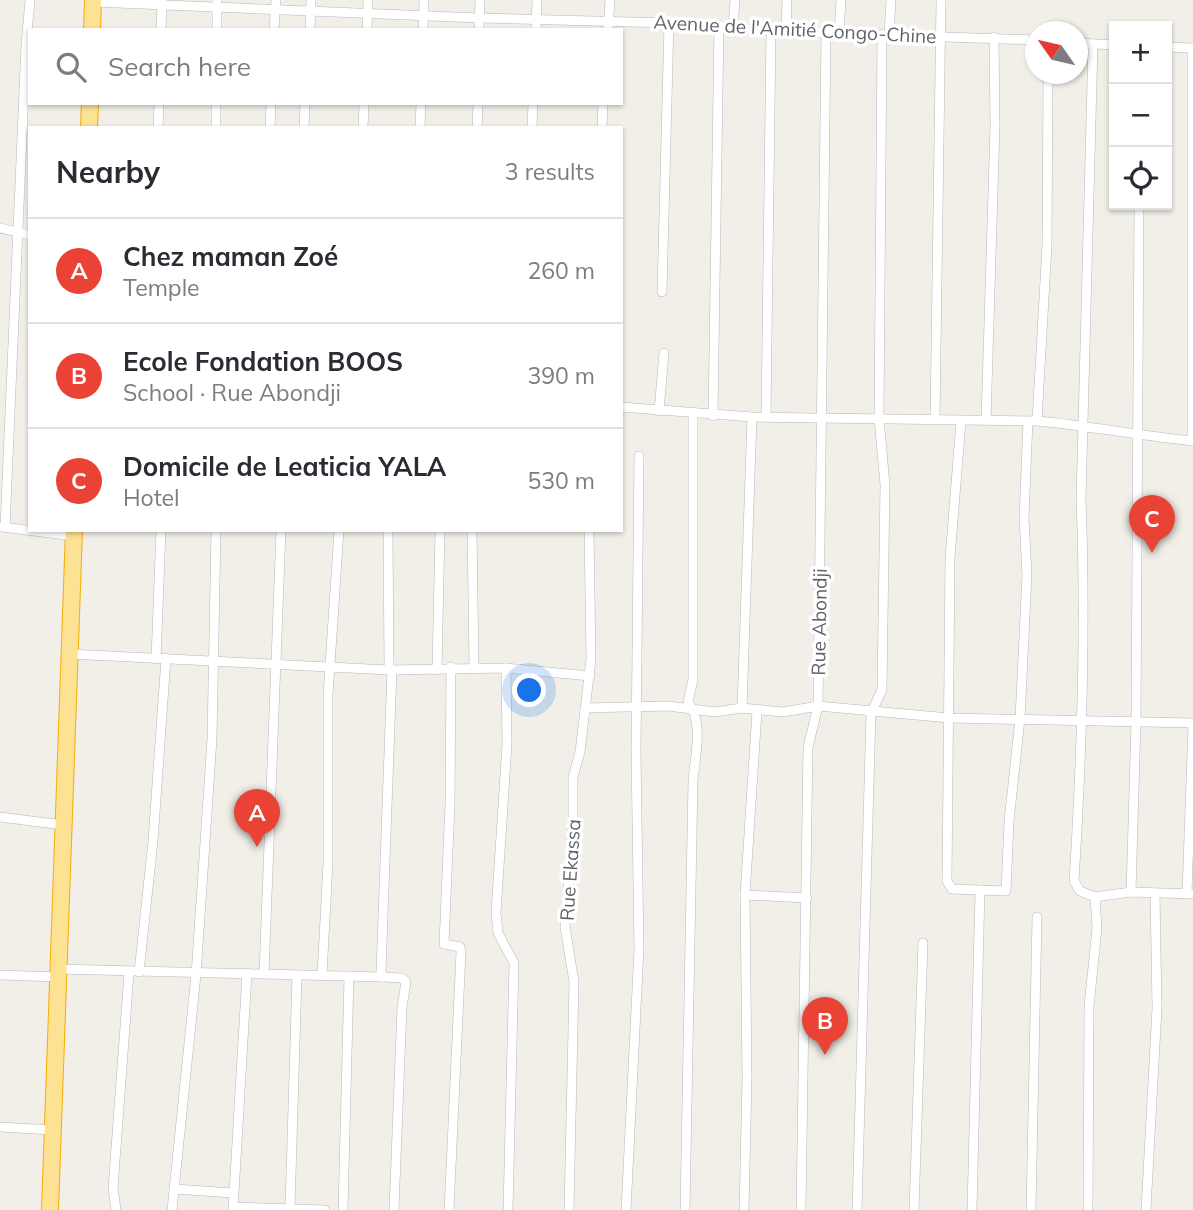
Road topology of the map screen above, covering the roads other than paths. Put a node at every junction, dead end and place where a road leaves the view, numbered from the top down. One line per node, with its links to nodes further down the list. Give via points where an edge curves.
1 (30, 0): 26 (street)
2 (311, 0): 17 (street)
3 (369, 0): 18 (street)
4 (424, 0): 19 (street)
5 (480, 0): 20 (street)
6 (537, 0): 21 (street)
7 (610, 0): 24 (street)
8 (735, 0): 25 (street)
9 (787, 0): 37 (street)
10 (841, 0): 39 (street)
11 (891, 0): 40 (street)
12 (941, 0): 41 (street)
13 (93, 1): 14 (street, Avenue de l'Amitié Congo-Chine); 27 (highway)
14 (162, 2): 15 (street, Avenue de l'Amitié Congo-Chine); 28 (street)
15 (217, 4): 16 (street, Avenue de l'Amitié Congo-Chine); 29 (street)
16 (275, 5): 17 (street, Avenue de l'Amitié Congo-Chine); 30 (street)
17 (311, 11): 18 (street, Avenue de l'Amitié Congo-Chine); 31 (street)
18 (368, 14): 19 (street, Avenue de l'Amitié Congo-Chine); 32 (street)
19 (423, 16): 20 (street, Avenue de l'Amitié Congo-Chine); 33 (street)
20 (480, 19): 21 (street, Avenue de l'Amitié Congo-Chine); 34 (street)
21 (536, 19): 24 (street, Avenue de l'Amitié Congo-Chine); 35 (street)
22 (669, 23): 23 (street, Avenue de l'Amitié Congo-Chine); 24 (street, Avenue de l'Amitié Congo-Chine); 75 (street)
23 (719, 25): 25 (street, Avenue de l'Amitié Congo-Chine); 80 (street)
24 (608, 26)
25 (733, 26): 36 (street, Avenue de l'Amitié Congo-Chine)
26 (29, 28)
27 (92, 28)
28 (161, 28)
29 (217, 28)
30 (274, 28)
31 (310, 28)
32 (367, 28)
33 (423, 28)
34 (479, 28)
35 (536, 28)
36 (771, 31): 37 (street, Avenue de l'Amitié Congo-Chine); 82 (street)
37 (786, 31): 38 (street, Avenue de l'Amitié Congo-Chine)
38 (826, 33): 39 (street, Avenue de l'Amitié Congo-Chine); 83 (street, Rue Abondji)
39 (839, 34): 40 (street, Avenue de l'Amitié Congo-Chine)
40 (886, 36): 41 (street, Avenue de l'Amitié Congo-Chine); 84 (street)
41 (940, 37): 42 (street, Avenue de l'Amitié Congo-Chine); 86 (street)
42 (994, 37): 43 (street, Avenue de l'Amitié Congo-Chine); 85 (street)
43 (1025, 39)
44 (28, 42): 73 (street)
45 (1088, 44): 46 (street)
46 (1094, 44): 47 (street); 89 (street)
47 (1109, 45)
48 (1172, 47): 49 (street)
49 (1193, 48): 91 (street)
50 (1048, 84): 88 (street, via 1047,245)
51 (90, 105): 61 (highway)
52 (159, 105): 62 (street)
53 (216, 105): 63 (street)
54 (271, 105): 64 (street)
55 (305, 105): 65 (street)
56 (364, 105): 66 (street)
57 (421, 105): 67 (street)
58 (478, 105): 68 (street)
59 (533, 105): 69 (street)
60 (604, 105): 70 (street)
61 (89, 126)
62 (158, 126)
63 (216, 126)
64 (270, 126)
65 (304, 126)
66 (363, 126)
67 (420, 126)
68 (477, 126)
69 (532, 126)
70 (602, 126)
71 (1139, 210): 90 (street)
72 (0, 228): 73 (street)
73 (19, 233): 74 (street); 93 (street)
74 (28, 235)
75 (662, 292)
76 (664, 353): 78 (street)
77 (623, 407): 78 (street)
78 (659, 411): 79 (street)
79 (694, 414): 80 (street); 118 (street, via 692,680 688,702)
80 (712, 416): 81 (street)
81 (752, 417): 82 (street); 119 (street)
82 (766, 417): 83 (street)
83 (822, 417): 84 (street); 116 (street, Rue Abondji)
84 (879, 418): 86 (street); 121 (street, via 885,485 881,690)
85 (986, 420): 87 (street); 88 (street)
86 (934, 421): 87 (street)
87 (961, 421): 122 (street, via 950,558)
88 (1033, 421): 89 (street); 123 (street, via 1024,518 1027,575)
89 (1083, 425): 90 (street); 124 (street)
90 (1138, 436): 91 (street); 125 (street)
91 (1193, 441)
92 (639, 456): 115 (street)
93 (3, 527): 94 (street)
94 (28, 529)
95 (161, 532): 105 (street)
96 (216, 532): 106 (street)
97 (281, 532): 107 (street)
98 (339, 532): 109 (street)
99 (388, 532): 112 (street)
100 (440, 532): 113 (street)
101 (472, 532): 108 (street)
102 (589, 532): 114 (street, Rue Ekassa)
103 (74, 533): 104 (highway)
104 (69, 654): 105 (street); 128 (highway)
105 (161, 659): 106 (street); 138 (street, via 153,841)
106 (212, 660): 107 (street); 143 (street, via 212,739)
107 (277, 663): 109 (street); 141 (street)
108 (474, 666): 110 (street); 111 (street)
109 (329, 667): 112 (street); 144 (street)
110 (452, 667): 113 (street); 160 (street, via 444,944 460,947 461,952)
111 (506, 668): 114 (street); 161 (street, via 506,757 496,913 498,933 514,964)
112 (391, 670): 113 (street); 147 (street)
113 (437, 670)
114 (590, 676): 117 (street, Rue Ekassa)
115 (639, 706): 117 (street); 118 (street); 163 (street, via 639,949)
116 (818, 706): 120 (street); 121 (street); 135 (street, Rue Abondji, via 808,747)
117 (585, 708): 162 (street, Rue Ekassa, via 573,777 565,927 574,982)
118 (693, 708): 119 (street, via 715,712); 164 (street, via 697,727)
119 (742, 708): 120 (street)
120 (757, 711): 133 (street)
121 (871, 713): 122 (street); 167 (street)
122 (948, 718): 123 (street); 129 (street, via 947,881 952,889)
123 (1020, 719): 124 (street); 129 (street, via 1009,821 1009,890)
124 (1081, 719): 125 (street); 134 (street, via 1074,881 1080,891)
125 (1136, 722): 126 (street); 130 (street)
126 (1193, 724): 132 (street)
127 (0, 817): 128 (street)
128 (63, 825): 140 (highway)
129 (980, 890): 169 (street)
130 (1131, 892): 131 (street); 134 (street)
131 (1155, 893): 132 (street); 172 (street, via 1157,1008)
132 (1190, 893)
133 (746, 895): 135 (street); 165 (street)
134 (1095, 897): 171 (street, via 1098,913 1089,1006)
135 (807, 898): 166 (street, Rue Abondji)
136 (1037, 917): 170 (street)
137 (923, 943): 168 (street)
138 (134, 972): 140 (street); 143 (street); 155 (street, via 113,1188)
139 (247, 973): 141 (street); 143 (street); 151 (street)
140 (58, 974): 142 (street); 149 (highway)
141 (264, 974): 145 (street)
142 (0, 975)
143 (196, 975): 150 (street)
144 (322, 975): 145 (street); 146 (street)
145 (297, 976): 153 (street)
146 (349, 976): 147 (street); 158 (street)
147 (382, 977): 159 (street, via 406,982)
148 (0, 1127): 149 (street)
149 (52, 1130): 154 (highway)
150 (174, 1189): 151 (street); 156 (street)
151 (233, 1193): 152 (street)
152 (233, 1208): 153 (street)
153 (290, 1208): 157 (street)
154 (50, 1210)
155 (116, 1210)
156 (172, 1210)
157 (325, 1210)
158 (343, 1210)
159 (394, 1210)
160 (449, 1210)
161 (508, 1210)
162 (569, 1210)
163 (626, 1210)
164 (685, 1210)
165 (744, 1210)
166 (801, 1210)
167 (858, 1210)
168 (914, 1210)
169 (972, 1210)
170 (1031, 1210)
171 (1088, 1210)
172 (1146, 1210)

